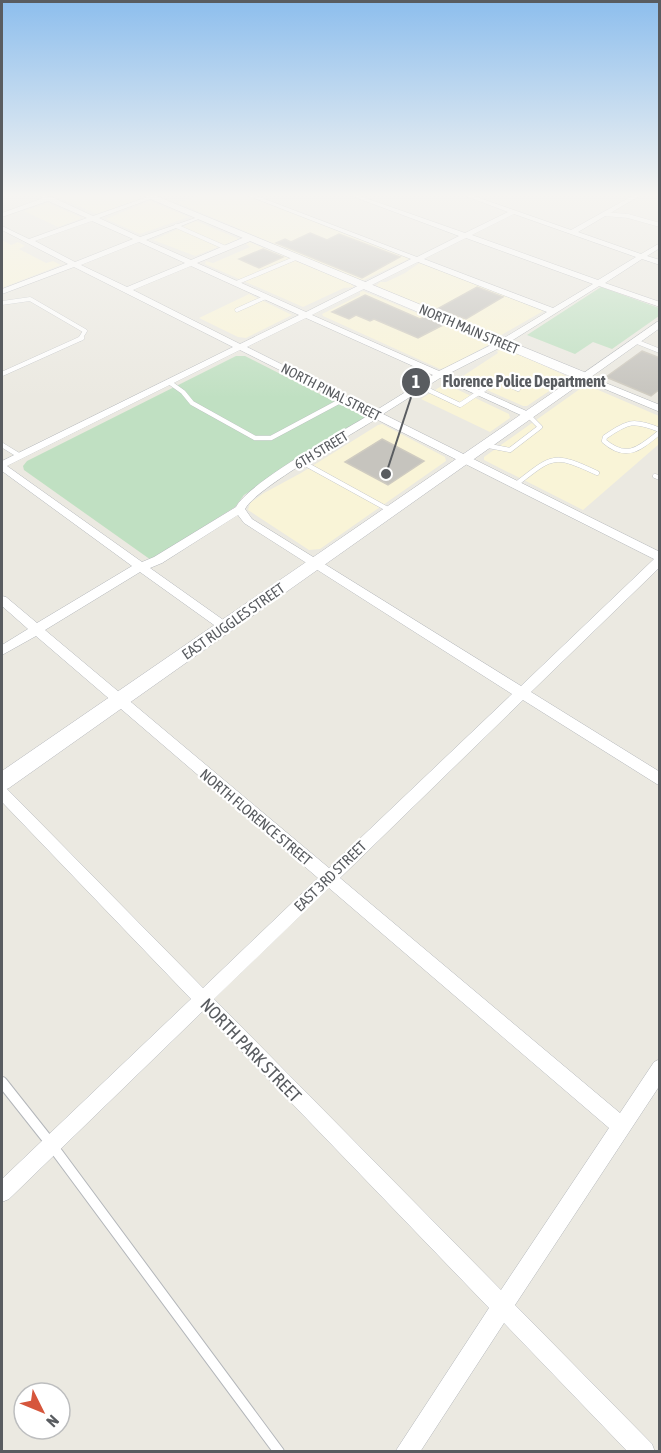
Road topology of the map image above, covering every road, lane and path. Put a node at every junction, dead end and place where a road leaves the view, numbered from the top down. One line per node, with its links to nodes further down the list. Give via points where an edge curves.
1 (77, 263): 9 (street)
2 (191, 263): 10 (street); 13 (street)
3 (284, 263): 10 (lane)
4 (308, 263): 12 (street, NORTH MAIN STREET)
5 (410, 263): 12 (street)
6 (427, 263): 19 (street)
7 (542, 263): 11 (street)
8 (630, 263): 11 (street, 6TH STREET)
9 (74, 264): 13 (street, NORTH PINAL STREET); 14 (street)
10 (236, 283): 15 (street)
11 (597, 283): 17 (street); 19 (street, 6TH STREET)
12 (364, 286): 20 (street); 23 (street, NORTH MAIN STREET)
13 (128, 290): 24 (street, NORTH PINAL STREET)
14 (2, 292)
15 (266, 297): 18 (lane); 20 (street)
16 (2, 303): 26 (lane, via 30,299 85,331 74,343)
17 (660, 305)
18 (237, 310)
19 (553, 311): 23 (street, 6TH STREET)
20 (306, 315): 24 (street); 27 (street)
21 (657, 327): 22 (street)
22 (635, 341): 25 (lane); 28 (street)
23 (501, 343): 27 (street, 6TH STREET); 28 (street, NORTH MAIN STREET)
24 (241, 347): 29 (street); 33 (street, NORTH PINAL STREET)
25 (660, 351)
26 (2, 374)
27 (440, 375): 30 (street, 6TH STREET); 32 (street)
28 (584, 377): 34 (street, NORTH MAIN STREET); 35 (street, EAST RUGGLES STREET)
29 (169, 382): 33 (lane, via 192,403 255,438 264,439); 39 (street)
30 (422, 387): 32 (lane, via 460,405); 36 (street, 6TH STREET)
31 (519, 389): 32 (lane, via 498,380)
32 (479, 393): 35 (street)
33 (344, 399): 36 (street, NORTH PINAL STREET)
34 (660, 409)
35 (528, 415): 40 (street, EAST RUGGLES STREET)
36 (378, 416): 40 (street, NORTH PINAL STREET); 41 (street, 6TH STREET)
37 (660, 431): 37 (lane, via 631,453 604,441 632,420)
38 (2, 445): 39 (lane)
39 (20, 456): 42 (street)
40 (465, 459): 44 (street, NORTH PINAL STREET); 46 (street, EAST RUGGLES STREET)
41 (302, 462): 45 (street, 6TH STREET, via 244,501); 46 (lane)
42 (2, 466): 49 (street)
43 (597, 473): 44 (lane, via 557,457)
44 (515, 485): 47 (street, NORTH PINAL STREET)
45 (240, 509): 48 (street, via 248,520); 49 (street, 6TH STREET)
46 (391, 511): 48 (street, EAST RUGGLES STREET)
47 (660, 558): 54 (street, EAST 3RD STREET)
48 (316, 563): 51 (street, EAST RUGGLES STREET); 54 (street)
49 (141, 567): 51 (street); 52 (street, 6TH STREET)
50 (2, 600): 52 (street, NORTH FLORENCE STREET)
51 (225, 627): 55 (street, EAST RUGGLES STREET)
52 (36, 629): 53 (street, 6TH STREET); 55 (street, NORTH FLORENCE STREET)
53 (2, 651)
54 (521, 692): 56 (street); 59 (street, EAST 3RD STREET)
55 (119, 700): 57 (street, EAST RUGGLES STREET); 59 (street, NORTH FLORENCE STREET)
56 (660, 780)
57 (2, 782)
58 (2, 793): 60 (street, NORTH PARK STREET)
59 (328, 878): 60 (street, EAST 3RD STREET); 63 (street, NORTH FLORENCE STREET)
60 (202, 999): 64 (street, EAST 3RD STREET); 66 (street, NORTH PARK STREET)
61 (660, 1068): 63 (street)
62 (2, 1082): 64 (lane)
63 (621, 1126): 66 (street)
64 (51, 1144): 65 (street, EAST 3RD STREET); 67 (lane)
65 (2, 1192)
66 (502, 1307): 68 (street); 69 (street, NORTH PARK STREET)
67 (279, 1452)
68 (406, 1452)
69 (644, 1452)

